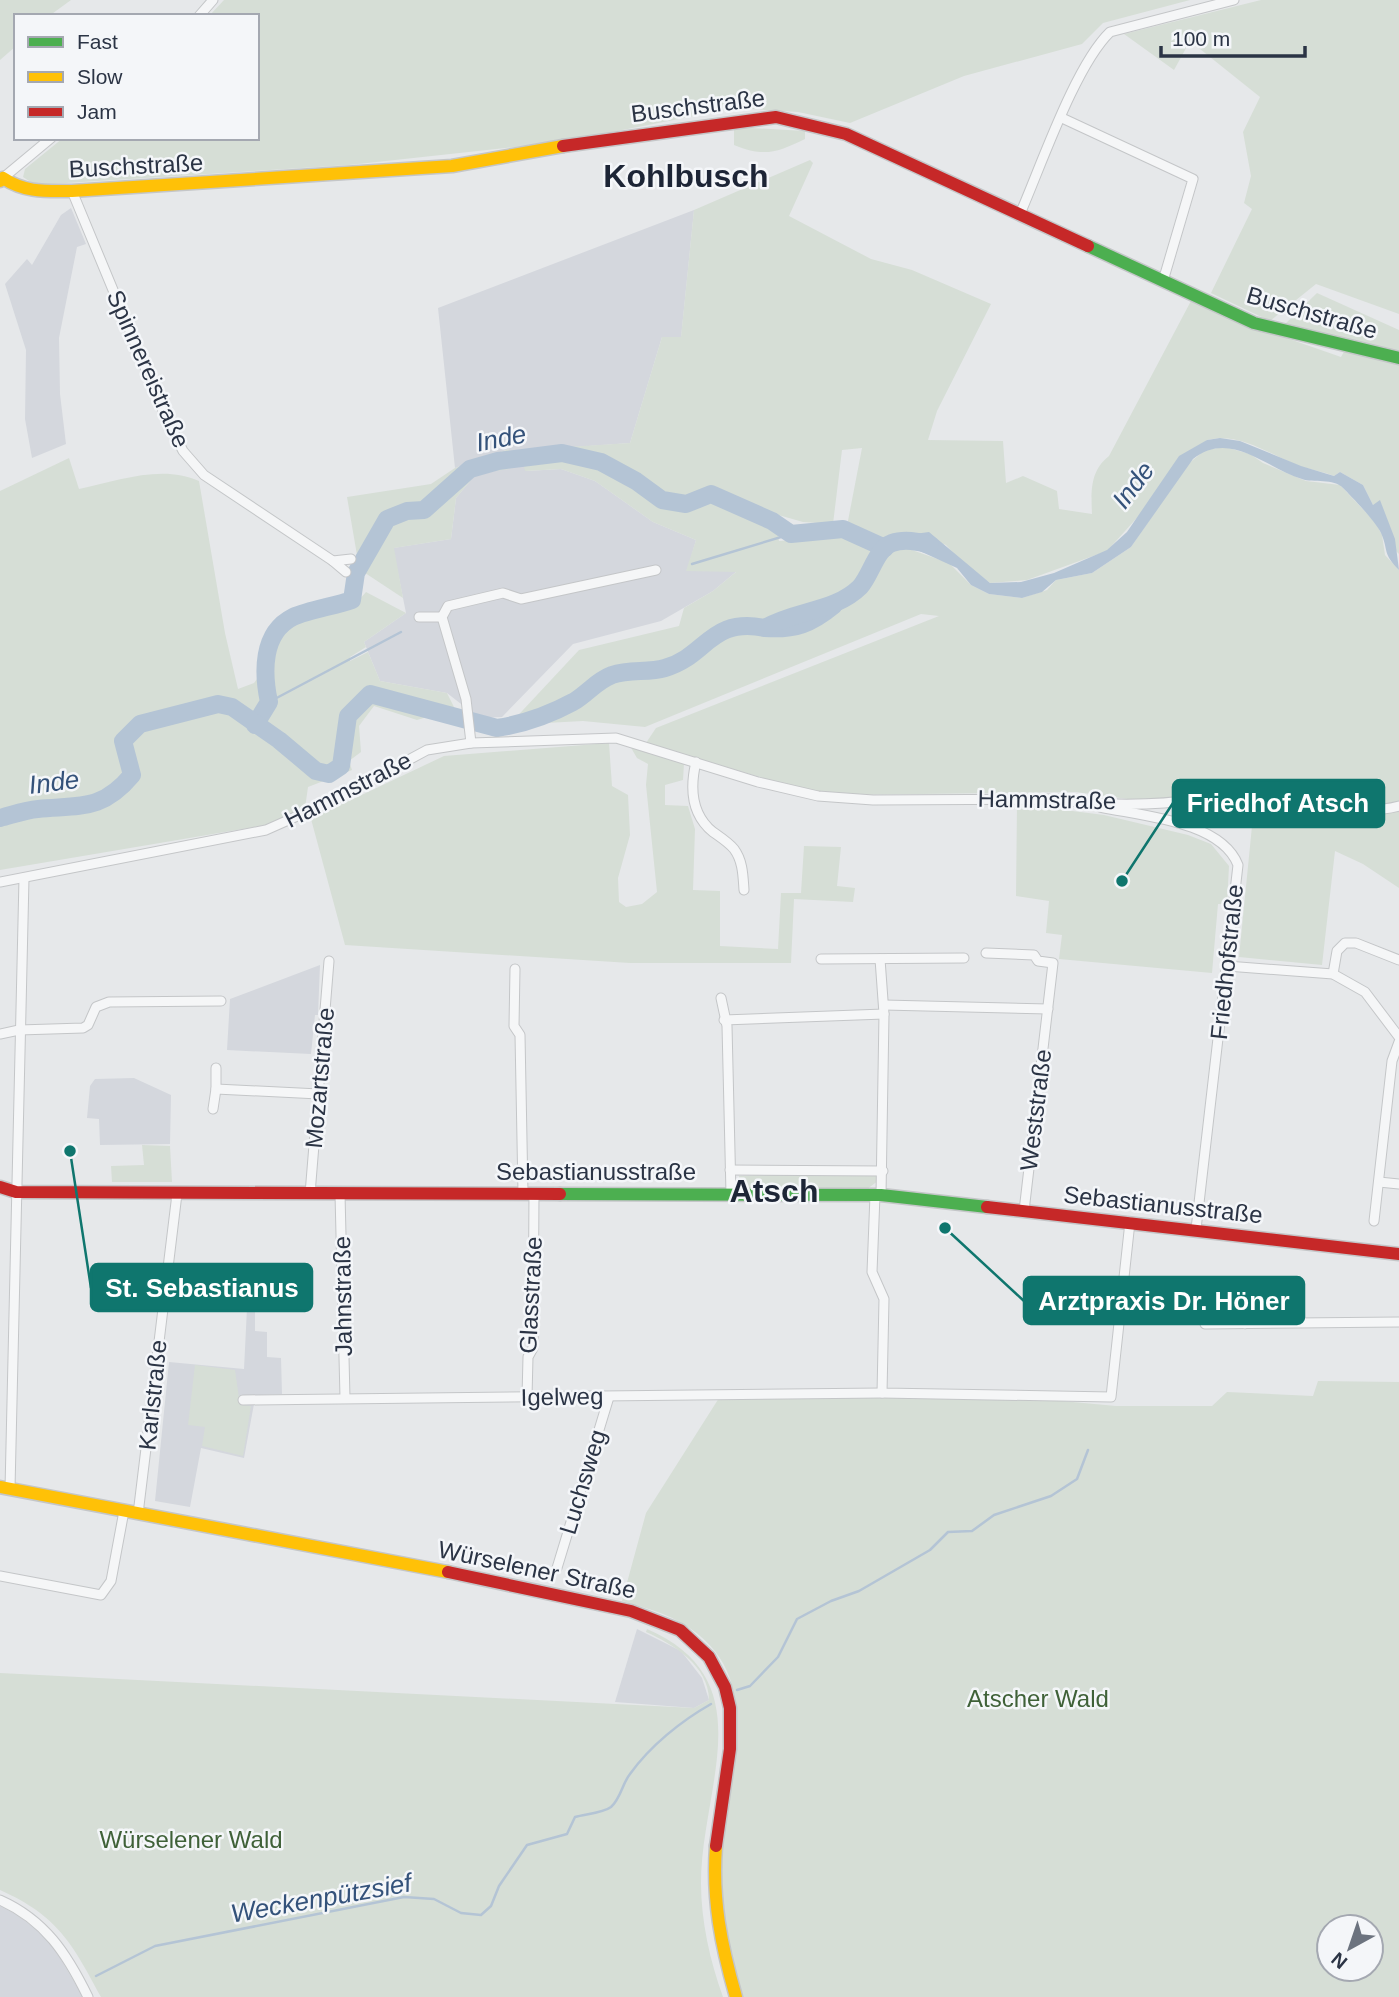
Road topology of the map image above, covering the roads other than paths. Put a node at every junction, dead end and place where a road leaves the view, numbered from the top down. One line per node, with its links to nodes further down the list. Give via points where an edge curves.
1 (213, 0): 3 (street)
2 (1234, 0): 4 (street, via 1110,32 1093,52)
3 (201, 14)
4 (1062, 118): 8 (street); 9 (street, via 1193,179)
5 (49, 140): 6 (street)
6 (2, 179): 7 (main road, Buschstraße, via 17,189)
7 (72, 191): 8 (main road, Buschstraße, via 452,166 616,137 776,117 846,134); 12 (street, Spinnereistraße, via 183,451 204,475)
8 (1020, 214): 9 (main road, Buschstraße)
9 (1163, 281): 10 (main road, Buschstraße, via 1254,323)
10 (1399, 358)
11 (351, 559): 12 (street)
12 (333, 561): 14 (street, Spinnereistraße)
13 (656, 570): 16 (street, via 521,599 503,593 463,601 448,606)
14 (346, 572)
15 (419, 617): 16 (street)
16 (442, 617): 17 (street, via 468,713)
17 (471, 743): 18 (street, Hammstraße, via 616,738); 23 (street, Hammstraße, via 427,750 266,830)
18 (696, 762): 20 (street, Hammstraße, via 818,796 1058,799); 25 (street, via 694,802 702,820 734,849 742,864)
19 (1194, 799): 20 (street, Hammstraße); 21 (street, Hammstraße, via 1259,787 1357,811); 22 (street)
20 (1087, 804): 22 (street, Friedhofstraße)
21 (1399, 806)
22 (1196, 828): 32 (street, Friedhofstraße, via 1232,850 1238,865)
23 (24, 878): 24 (street, Hammstraße); 40 (street)
24 (0, 882)
25 (744, 890)
26 (986, 953): 38 (street, Weststraße, via 1034,955 1038,961 1053,963)
27 (964, 958): 29 (street)
28 (821, 959): 29 (street)
29 (880, 959): 37 (street)
30 (1399, 960): 34 (street, via 1345,943 1337,951)
31 (329, 961): 45 (street, Mozartstraße)
32 (1227, 967): 34 (street); 62 (street, Friedhofstraße)
33 (515, 969): 53 (street, Glasstraße, via 514,1026 520,1035)
34 (1333, 974): 42 (street, via 1365,992)
35 (721, 998): 39 (street)
36 (221, 1001): 40 (street, via 109,1002 96,1007 86,1027)
37 (884, 1009): 38 (street); 39 (street); 48 (street)
38 (1048, 1009): 59 (street, Weststraße)
39 (724, 1020): 47 (street)
40 (19, 1030): 41 (street); 52 (street)
41 (0, 1034)
42 (1399, 1039): 49 (street, via 1392,1061)
43 (216, 1068): 44 (street)
44 (216, 1089): 45 (street); 46 (street)
45 (319, 1094): 55 (street, Mozartstraße)
46 (213, 1109)
47 (730, 1170): 48 (street, Sebastianusstraße); 57 (street)
48 (883, 1171): 58 (street)
49 (1379, 1182): 50 (street); 60 (street)
50 (1399, 1184)
51 (0, 1187): 52 (main road, Sebastianusstraße)
52 (16, 1192): 54 (main road, Sebastianusstraße); 71 (street)
53 (528, 1193): 56 (main road, Sebastianusstraße); 57 (main road, Sebastianusstraße); 67 (street, Glasstraße, via 534,1337 528,1357)
54 (177, 1194): 55 (main road, Sebastianusstraße); 73 (street, Karlstraße)
55 (310, 1194): 56 (main road, Sebastianusstraße)
56 (340, 1194): 69 (street, Jahnstraße)
57 (731, 1194): 58 (main road, Sebastianusstraße)
58 (878, 1195): 59 (main road, Sebastianusstraße); 66 (street, via 872,1272 884,1299)
59 (1024, 1211): 61 (main road, Sebastianusstraße)
60 (1374, 1221)
61 (1130, 1222): 62 (main road, Sebastianusstraße); 66 (street, Igelweg, via 1111,1397)
62 (1196, 1228): 63 (main road, Sebastianusstraße)
63 (1399, 1254)
64 (1399, 1322): 65 (street)
65 (1245, 1324): 65 (street, via 1205,1324 1206,1292 1237,1296)
66 (882, 1394): 68 (street, Igelweg)
67 (527, 1397): 68 (street, Igelweg); 69 (street, Igelweg)
68 (609, 1397): 74 (street, Luchsweg)
69 (345, 1398): 70 (street, Igelweg)
70 (243, 1400)
71 (5, 1488): 72 (main road, Würselener Straße)
72 (124, 1511): 73 (main road, Würselener Straße); 75 (street, via 111,1581 102,1595)
73 (138, 1514): 78 (main road, Würselener Straße, via 614,1607 666,1623 692,1639 717,1669 730,1708 730,1749 713,1884 719,1938)
74 (557, 1568)
75 (0, 1576)
76 (0, 1900): 77 (street, via 20,1909 53,1936)
77 (88, 1997)
78 (736, 1997)

